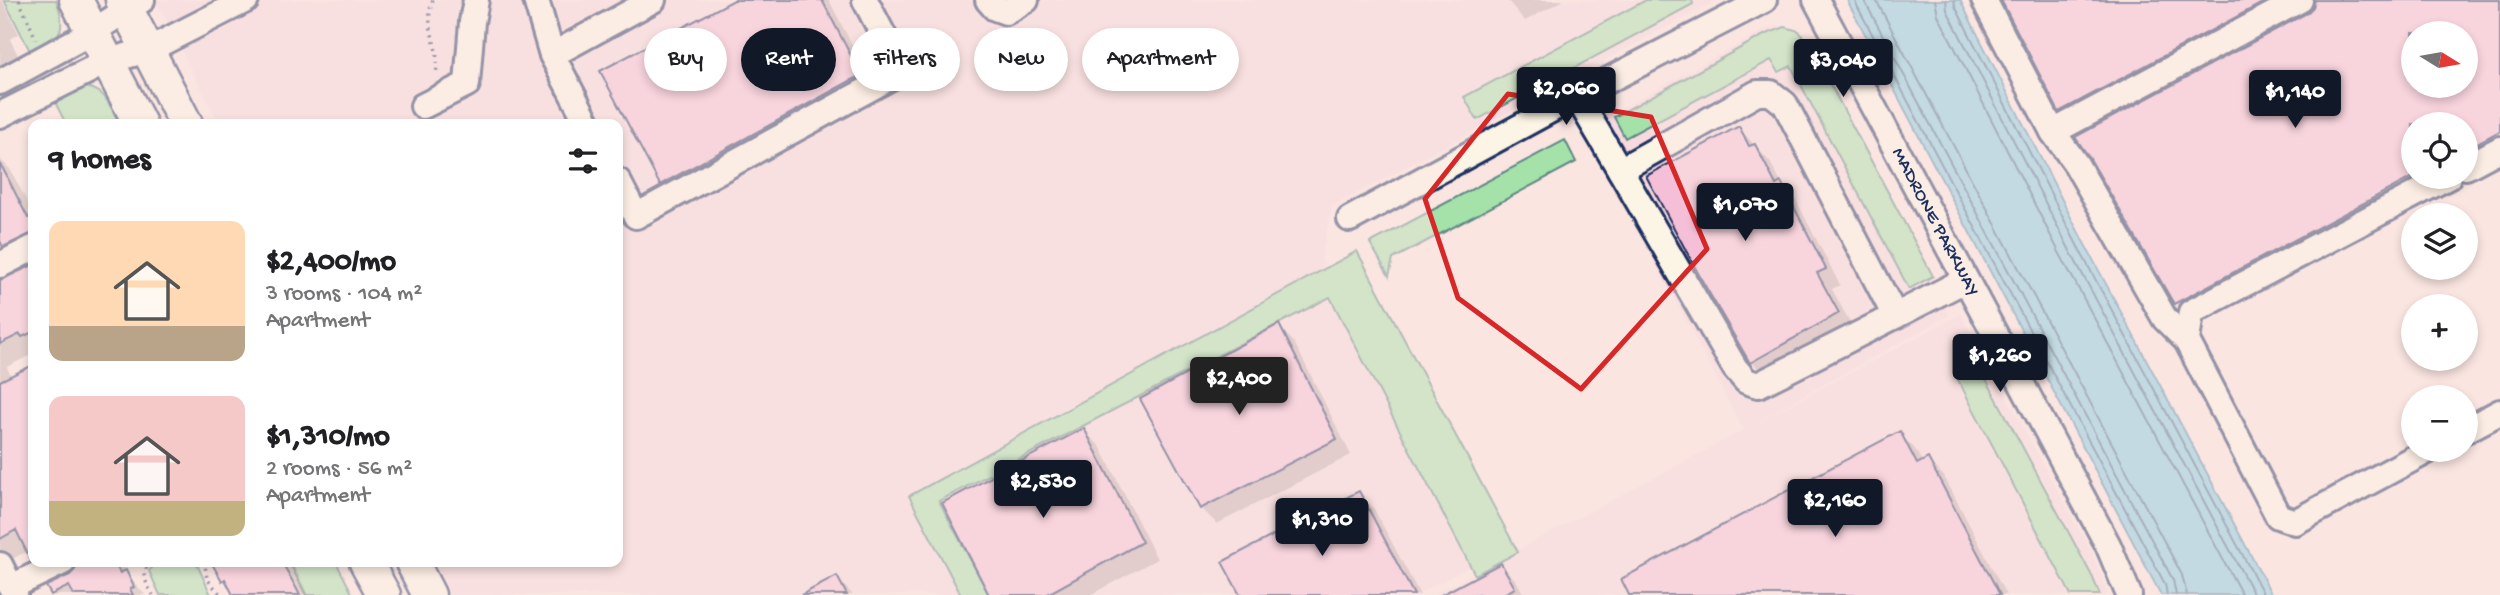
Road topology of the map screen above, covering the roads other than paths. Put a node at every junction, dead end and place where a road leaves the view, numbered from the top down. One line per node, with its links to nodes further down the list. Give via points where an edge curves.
1 (76, 0): 14 (main road)
2 (246, 0): 15 (street)
3 (476, 0): 20 (street, via 467,84)
4 (536, 0): 16 (street)
5 (653, 0): 16 (street)
6 (864, 0): 30 (street, via 902,71 636,216)
7 (988, 0): 8 (street, via 1006,12)
8 (1027, 0)
9 (1764, 0): 19 (street)
10 (1816, 0): 34 (street, MADRONE PARKWAY)
11 (1984, 0): 25 (street)
12 (2300, 0): 25 (street)
13 (130, 3): 14 (street); 15 (main road)
14 (92, 32): 17 (main road); 18 (street)
15 (148, 50): 17 (street); 23 (main road)
16 (552, 55): 24 (street)
17 (107, 61): 21 (street); 22 (main road)
18 (0, 82)
19 (1577, 97): 28 (street); 31 (street)
20 (423, 106)
21 (0, 115)
22 (137, 119)
23 (183, 119)
24 (585, 119)
25 (2053, 132): 36 (street, via 2165,319)
26 (2500, 149): 27 (street)
27 (2478, 161)
28 (1620, 170): 35 (street, via 1746,381 1758,385); 35 (street, via 1757,93 1771,93 1784,104)
29 (2425, 189): 36 (street, via 2191,312)
30 (623, 191)
31 (1350, 219)
32 (28, 251): 33 (street)
33 (0, 265)
34 (1965, 280): 35 (street); 47 (street, MADRONE PARKWAY, via 2108,545)
35 (1895, 316)
36 (2187, 341): 39 (street, via 2278,516 2295,522)
37 (2500, 412): 38 (street)
38 (2478, 424)
39 (2407, 462)
40 (0, 565): 44 (street)
41 (54, 567): 44 (street)
42 (369, 567): 45 (main road)
43 (415, 567): 46 (main road)
44 (13, 591)
45 (384, 595)
46 (429, 595)
47 (2129, 595)

